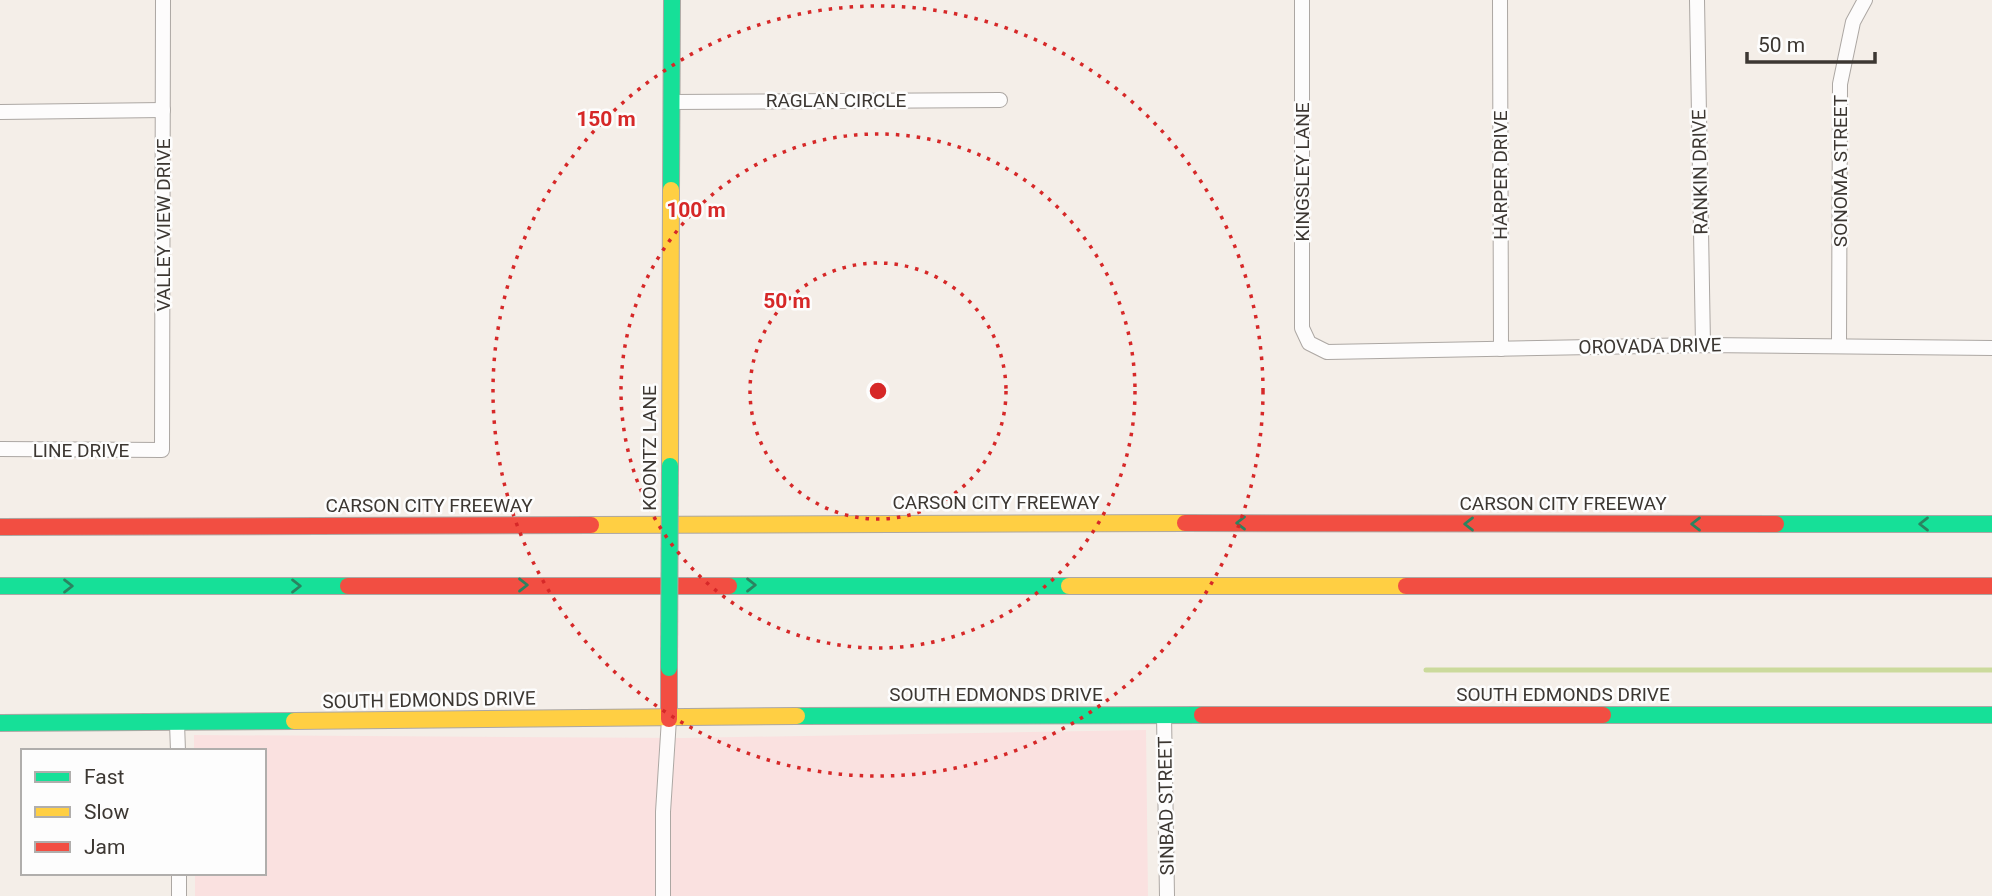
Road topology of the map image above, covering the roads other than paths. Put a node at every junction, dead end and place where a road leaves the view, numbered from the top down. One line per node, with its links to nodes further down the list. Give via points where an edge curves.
1 (163, 0): 9 (street, VALLEY VIEW DRIVE)
2 (672, 0): 8 (main road, KOONTZ LANE)
3 (1303, 0): 11 (street, KINGSLEY LANE, via 1302,328)
4 (1500, 0): 15 (street, HARPER DRIVE)
5 (1696, 0): 12 (street, RANKIN DRIVE)
6 (1865, 0): 13 (street, SONOMA STREET, via 1853,22 1840,84)
7 (1000, 100): 8 (street, RAGLAN CIRCLE)
8 (671, 102): 24 (main road, KOONTZ LANE, bridge)
9 (163, 110): 10 (street); 17 (street, VALLEY VIEW DRIVE)
10 (0, 112)
11 (1309, 343): 15 (street, OROVADA DRIVE, via 1327,352)
12 (1703, 345): 13 (street, OROVADA DRIVE); 15 (street, OROVADA DRIVE)
13 (1839, 346): 14 (street, OROVADA DRIVE)
14 (1992, 348)
15 (1501, 349)
16 (0, 449): 17 (street, LINE DRIVE)
17 (162, 450)
18 (1992, 524): 19 (main road, CARSON CITY FREEWAY, one-way to 19)
19 (0, 527)
20 (0, 586): 21 (main road, one-way to 21)
21 (1992, 586)
22 (1164, 715): 23 (main road, SOUTH EDMONDS DRIVE); 24 (main road, SOUTH EDMONDS DRIVE); 31 (street, SINBAD STREET)
23 (1992, 715)
24 (669, 719): 26 (main road, SOUTH EDMONDS DRIVE); 30 (street, KOONTZ LANE)
25 (0, 723): 26 (main road, SOUTH EDMONDS DRIVE)
26 (177, 723): 27 (street)
27 (178, 749)
28 (179, 875): 29 (street)
29 (180, 896)
30 (663, 896)
31 (1167, 896)

